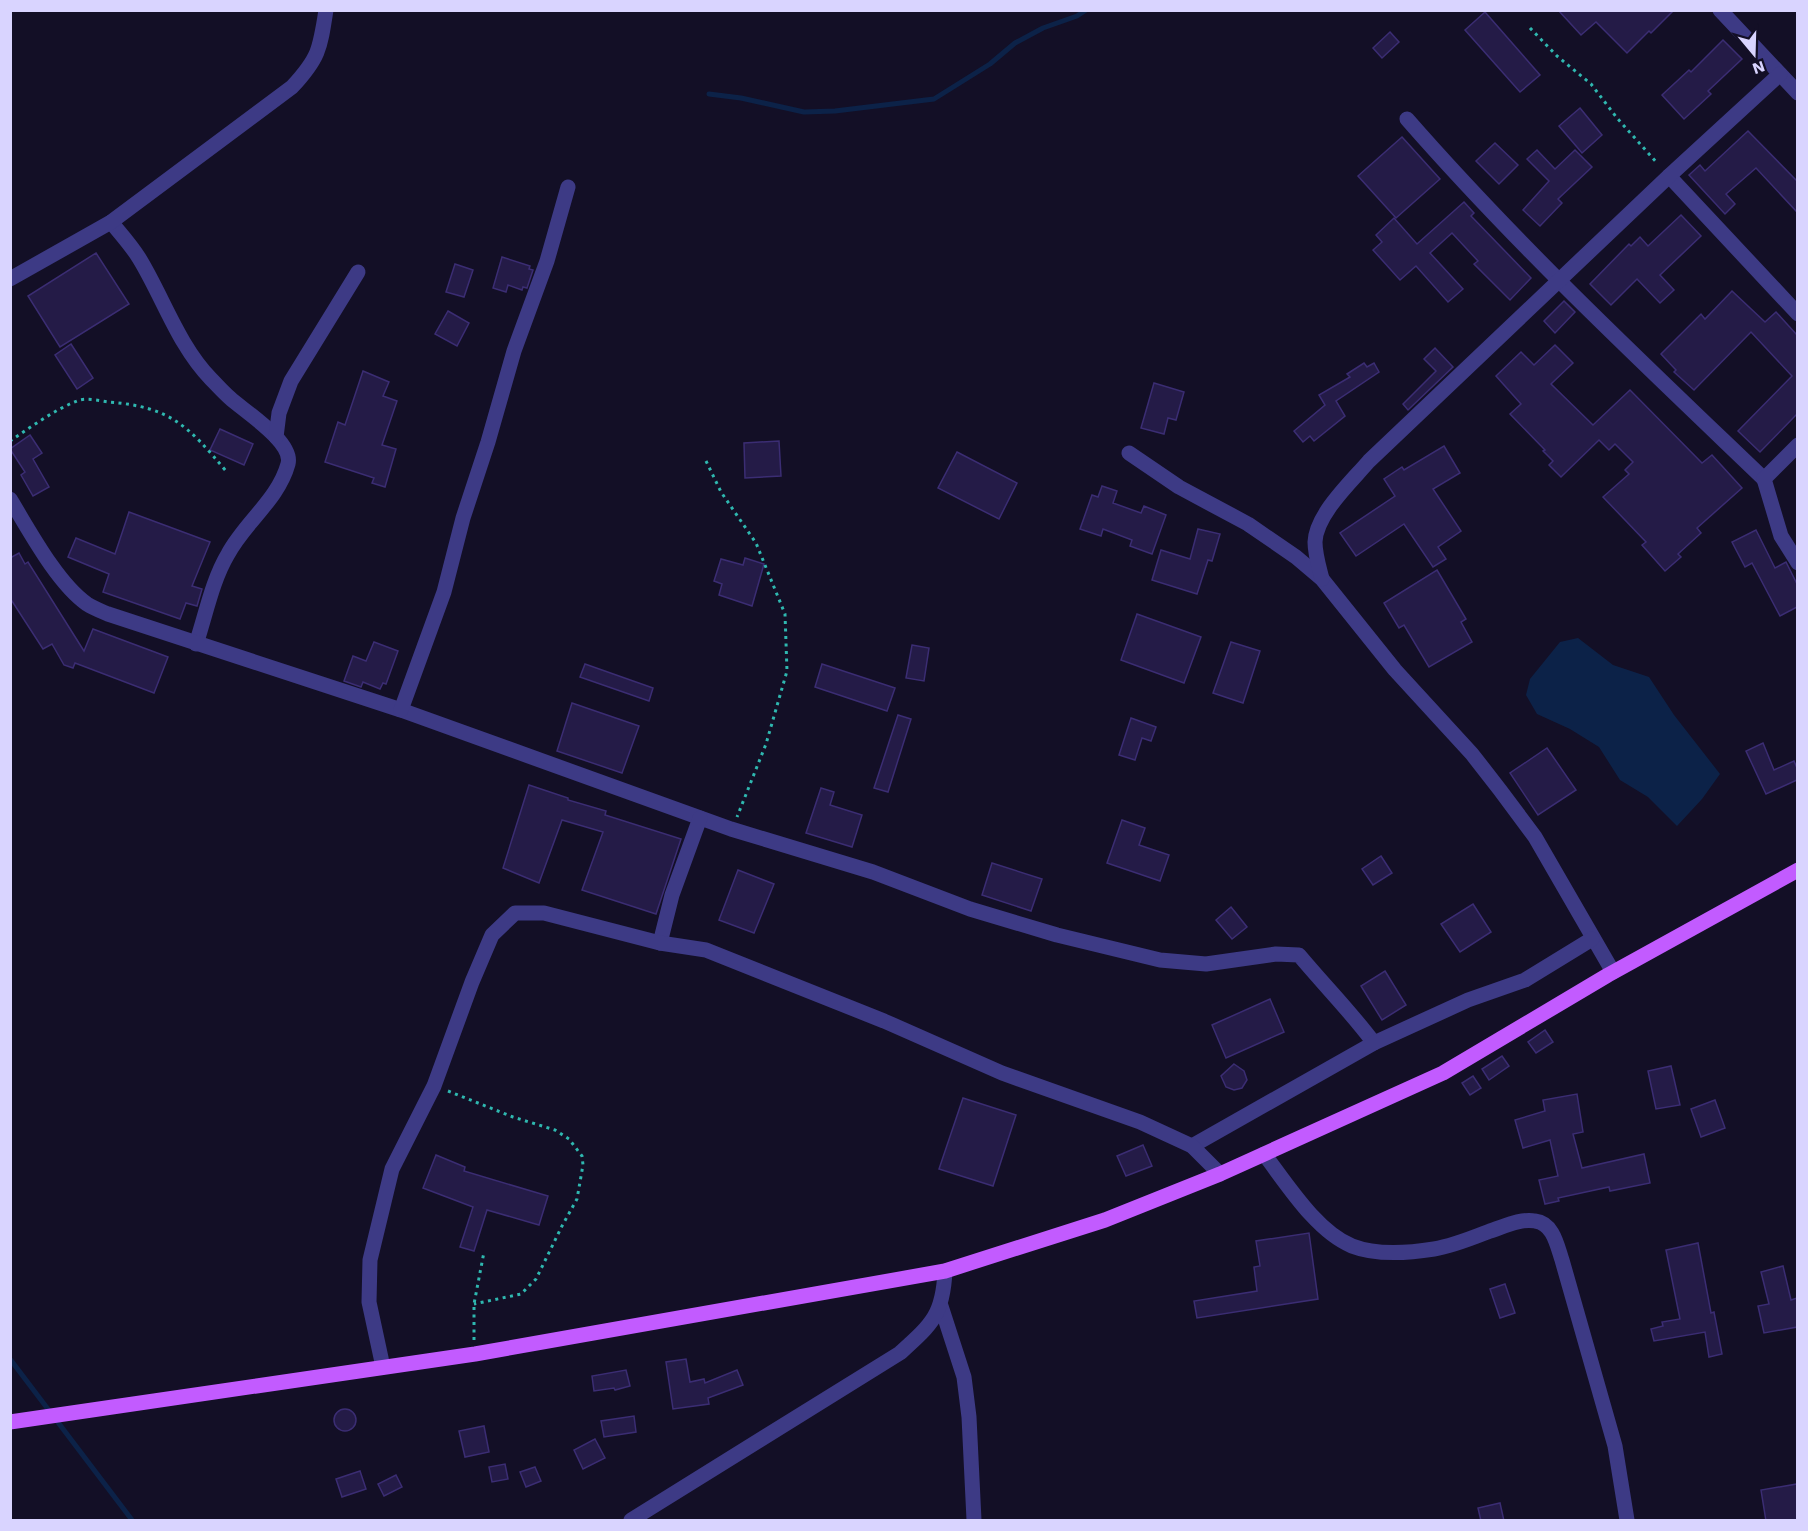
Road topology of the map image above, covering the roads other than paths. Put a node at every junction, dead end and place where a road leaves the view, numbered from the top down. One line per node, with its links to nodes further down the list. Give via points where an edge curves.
1 (326, 10): 8 (street, via 317,56 292,87)
2 (1720, 10): 3 (street)
3 (1780, 74): 4 (street); 6 (street)
4 (1797, 93)
5 (1407, 119): 11 (street)
6 (1669, 176): 11 (street); 12 (street)
7 (568, 188): 21 (street, via 548,261 514,351 444,592)
8 (111, 222): 10 (street); 13 (street, via 138,257 178,333 207,375)
9 (358, 272): 13 (street, via 291,381 279,413)
10 (10, 279)
11 (1560, 282): 16 (street); 19 (street, via 1369,461 1328,510 1315,543)
12 (1797, 314)
13 (276, 437): 20 (street, via 288,454 288,463 274,495 228,553)
14 (1797, 445): 16 (street)
15 (1129, 453): 19 (street, via 1179,487 1248,524)
16 (1764, 479): 18 (street, via 1781,536)
17 (10, 499): 20 (street, via 63,580 88,604)
18 (1797, 563)
19 (1322, 579): 24 (street, via 1500,790 1535,837)
20 (196, 644): 21 (street)
21 (401, 710): 22 (street)
22 (700, 818): 25 (street, via 672,895); 27 (street, via 873,872 970,909 1160,960 1206,964 1276,954 1299,955)
23 (1797, 870): 26 (main road)
24 (1592, 939): 26 (street); 27 (street, via 1526,980 1468,1000)
25 (660, 943): 28 (street, via 706,950 1002,1073 1140,1122); 33 (street, via 544,913 515,913 492,935 434,1086 392,1169 370,1260 369,1302)
26 (1613, 972): 29 (main road, via 1443,1073)
27 (1374, 1043): 28 (street)
28 (1192, 1146): 30 (street)
29 (1264, 1154): 30 (main road); 37 (street, via 1301,1205 1352,1245 1380,1251 1435,1249 1518,1222 1546,1225 1562,1260 1615,1446)
30 (1220, 1174): 31 (main road, via 1105,1220)
31 (945, 1271): 32 (street); 33 (main road)
32 (941, 1306): 35 (street, via 925,1331 900,1353); 36 (street, via 964,1377)
33 (383, 1367): 34 (main road)
34 (10, 1422)
35 (631, 1521)
36 (974, 1521)
37 (1627, 1521)

